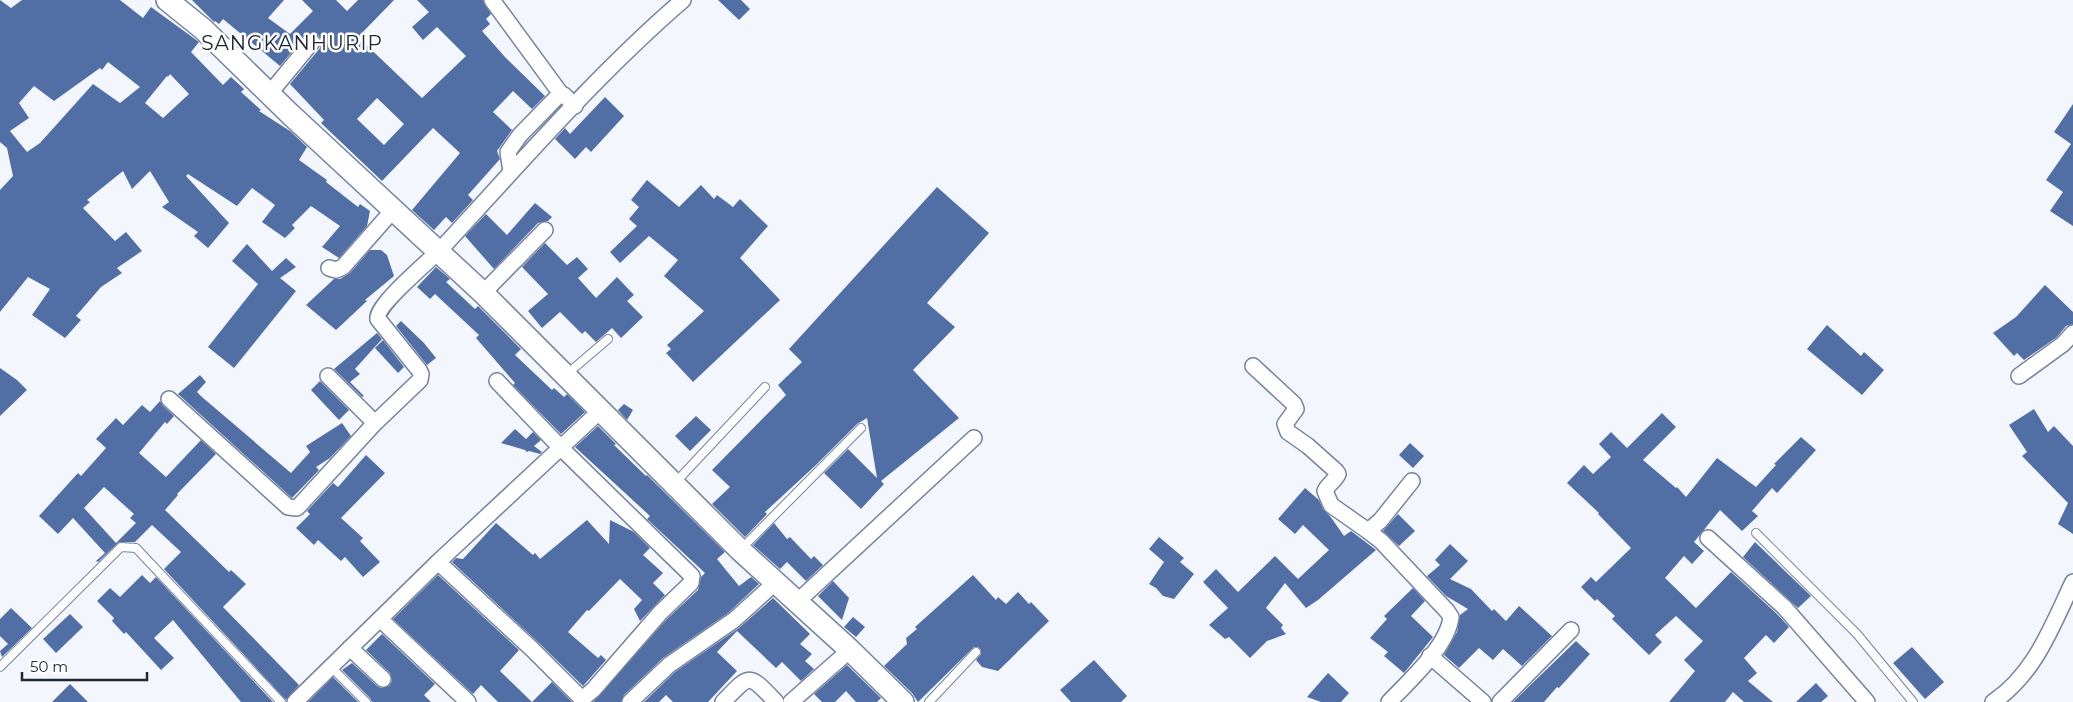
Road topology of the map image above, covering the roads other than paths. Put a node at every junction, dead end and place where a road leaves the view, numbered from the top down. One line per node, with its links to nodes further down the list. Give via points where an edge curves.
1 (167, 0): 5 (street, via 203,29)
2 (492, 0): 6 (street)
3 (683, 0): 6 (street)
4 (312, 42): 5 (street)
5 (270, 93): 7 (street)
6 (568, 99): 9 (street)
7 (394, 209): 9 (street); 10 (street, via 343,268)
8 (545, 230): 11 (street)
9 (438, 252): 11 (street); 22 (street, via 404,284 377,316 421,374 420,380)
10 (328, 268)
11 (483, 293): 15 (street)
12 (2073, 333): 17 (street)
13 (608, 339): 15 (lane)
14 (1253, 366): 28 (street, via 1294,404 1296,409 1285,424 1288,432 1338,474 1325,491 1331,505)
15 (565, 375): 21 (street)
16 (328, 376): 22 (street)
17 (2020, 376)
18 (496, 381): 25 (street)
19 (765, 387): 27 (lane)
20 (170, 399): 22 (street, via 292,509 301,506)
21 (600, 411): 25 (street); 27 (street)
22 (375, 423)
23 (861, 428): 31 (lane)
24 (974, 438): 35 (street)
25 (565, 445): 32 (street); 32 (street, via 693,578 585,698 578,696 534,650)
26 (1412, 480): 28 (street)
27 (674, 484): 31 (street)
28 (1368, 531): 41 (street, via 1451,617 1450,627)
29 (1756, 533): 59 (lane, via 1857,634)
30 (1708, 538): 58 (street, via 1784,607)
31 (740, 550): 33 (street)
32 (438, 562): 36 (street)
33 (776, 582): 35 (street); 50 (street, via 734,620 669,665)
34 (2073, 582): 60 (street, via 2036,657 2014,685)
35 (798, 602): 39 (street)
36 (380, 619): 38 (street); 49 (street)
37 (1571, 630): 57 (street)
38 (350, 648): 43 (street); 44 (street)
39 (850, 650): 45 (street); 53 (street)
40 (976, 652): 54 (lane)
41 (1430, 656): 55 (street); 56 (street)
42 (0, 667): 46 (lane, via 121,547 136,548)
43 (331, 667): 47 (street); 48 (lane)
44 (383, 679)
45 (795, 699)
46 (282, 702)
47 (295, 702)
48 (366, 702)
49 (468, 702)
50 (630, 702)
51 (723, 702): 52 (street, via 749,679)
52 (776, 702)
53 (903, 702)
54 (929, 702)
55 (1389, 702)
56 (1483, 702)
57 (1500, 702)
58 (1867, 702)
59 (1912, 702)
60 (1993, 702)

